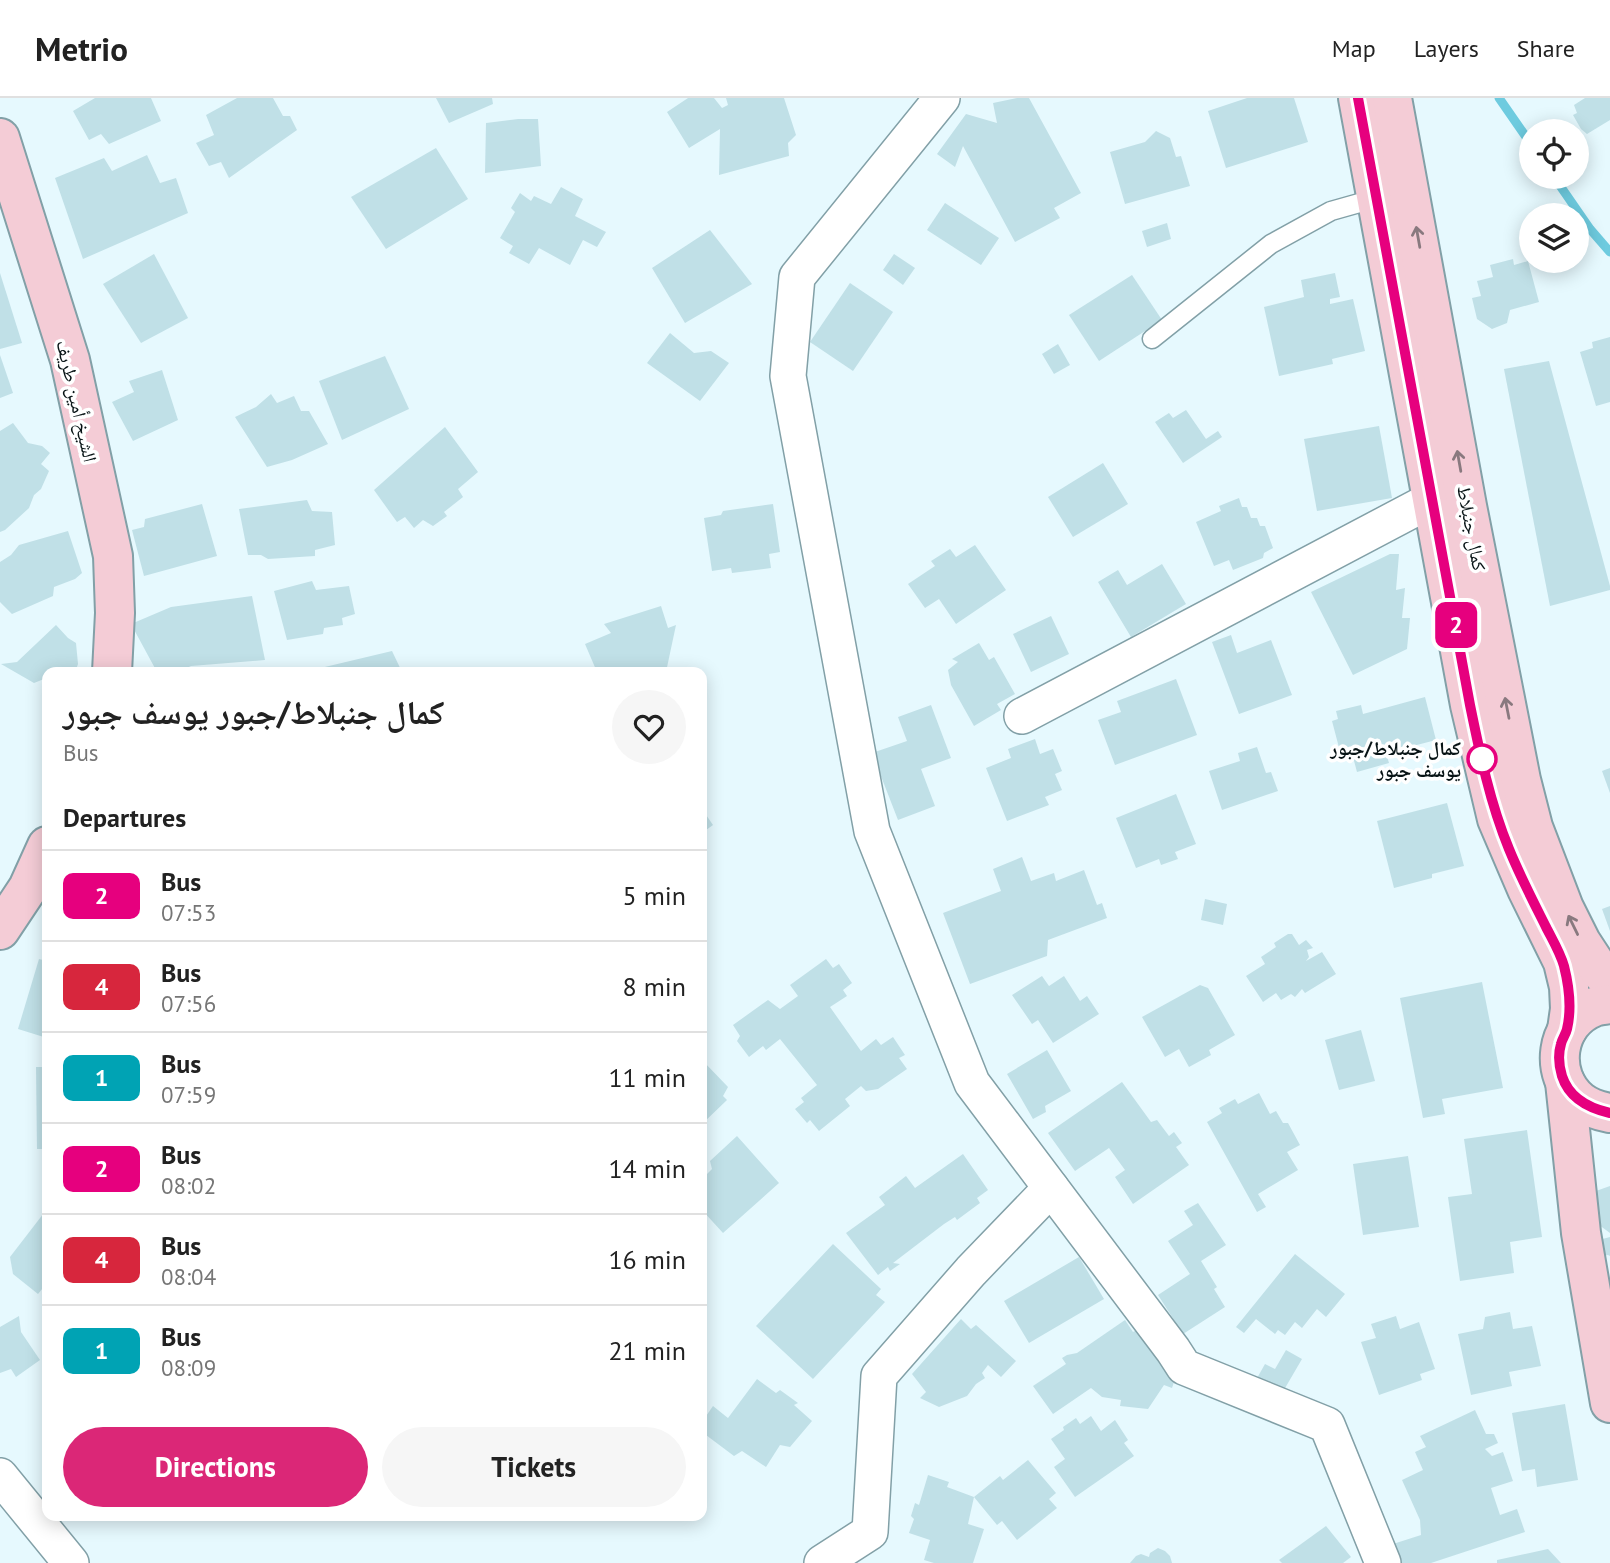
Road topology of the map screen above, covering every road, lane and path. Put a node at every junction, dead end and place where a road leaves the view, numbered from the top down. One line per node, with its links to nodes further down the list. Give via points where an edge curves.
1 (942, 98): 18 (street, via 797,277 788,376 872,831 972,1083)
2 (1358, 98): 5 (main road, كمال جنبلاط)
3 (1392, 98): 12 (main road, كمال جنبلاط, one-way to 3, via 1581,942 1564,908 1533,827 1521,780)
4 (0, 138): 8 (main road, الشيخ أمين طريف, via 70,360 113,556)
5 (1377, 198): 6 (lane, via 1331,211 1271,244); 7 (main road, كمال جنبلاط)
6 (1153, 339)
7 (1433, 499): 9 (street); 14 (main road, كمال جنبلاط, via 1487,783 1510,852 1563,962 1569,986)
8 (111, 667)
9 (1022, 716)
10 (42, 857): 11 (main road)
11 (0, 930)
12 (1610, 982)
13 (1610, 1004): 14 (main road, via 1578,1016)
14 (1567, 1030): 15 (main road, كمال جنبلاط, via 1559,1060)
15 (1565, 1083): 16 (main road, via 1581,1102); 19 (main road, كمال جنبلاط)
16 (1610, 1113)
17 (1610, 1123): 19 (main road, via 1583,1161)
18 (1051, 1188): 23 (street, via 971,1270 879,1376 870,1532); 24 (street, via 1184,1367 1327,1425)
19 (1576, 1194): 20 (main road, كمال جنبلاط)
20 (1610, 1403)
21 (0, 1476): 22 (street)
22 (71, 1563)
23 (822, 1563)
24 (1383, 1563)

